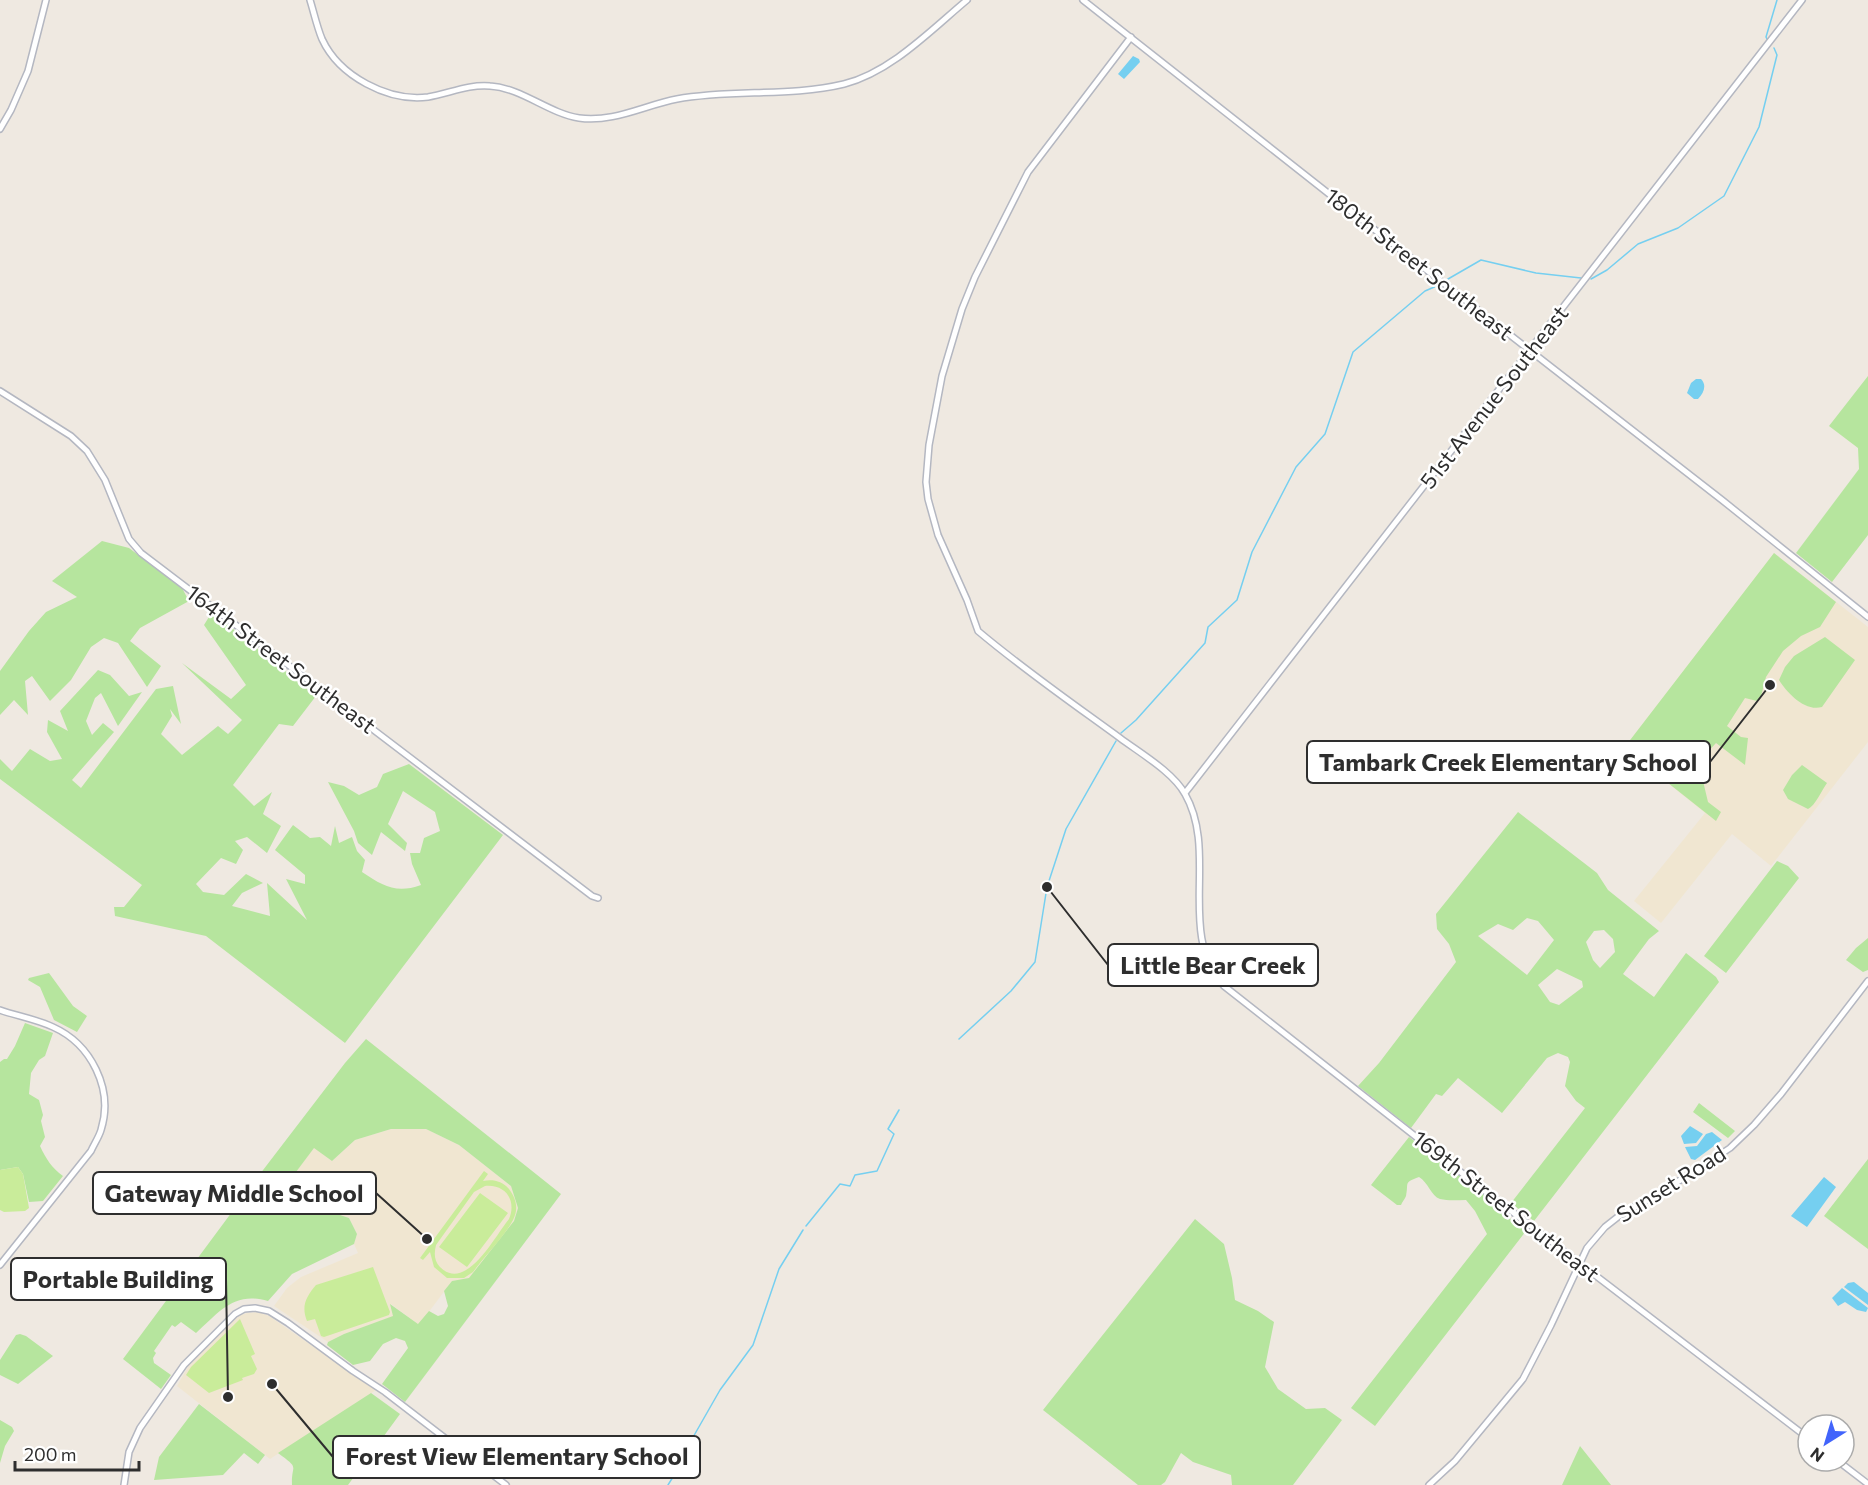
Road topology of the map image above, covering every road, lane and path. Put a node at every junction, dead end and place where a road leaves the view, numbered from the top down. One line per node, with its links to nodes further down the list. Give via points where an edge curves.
1 (46, 0): 7 (street, via 22,85)
2 (310, 0): 3 (street, via 323,40 335,58 351,73 385,92 405,98 427,97 491,86 510,90 555,111 579,118 600,118 676,99 844,84 892,62)
3 (967, 0)
4 (1083, 0): 6 (street, 180th Street Southeast)
5 (1802, 0): 8 (street, 51st Avenue Southeast)
6 (1131, 37): 8 (street, 180th Street Southeast); 11 (street, via 1028,172 983,258 962,309 937,396 926,482 938,535 978,631 1165,772)
7 (0, 129)
8 (1529, 351): 10 (street, 180th Street Southeast); 11 (street, 51st Avenue Southeast)
9 (0, 391): 12 (street, 164th Street Southeast, via 87,450 105,480 129,539 141,553)
10 (1868, 616)
11 (1185, 793): 15 (street, 169th Street Southeast, via 1200,844 1203,944 1210,967 1220,981 1238,999)
12 (598, 898)
13 (1868, 981): 15 (street, Sunset Road, via 1754,1125 1721,1155 1618,1215 1587,1248)
14 (0, 1010): 16 (street, via 54,1027 79,1045 98,1072 105,1109 101,1131 91,1151)
15 (1580, 1263): 17 (street, 169th Street Southeast); 22 (street, Sunset Road, via 1523,1379 1455,1461)
16 (0, 1265)
17 (1796, 1429)
18 (1854, 1473): 19 (street)
19 (1868, 1484)
20 (124, 1485): 21 (street, via 134,1437 184,1365 235,1314 255,1308 269,1311 385,1392)
21 (506, 1485)
22 (1429, 1485)

